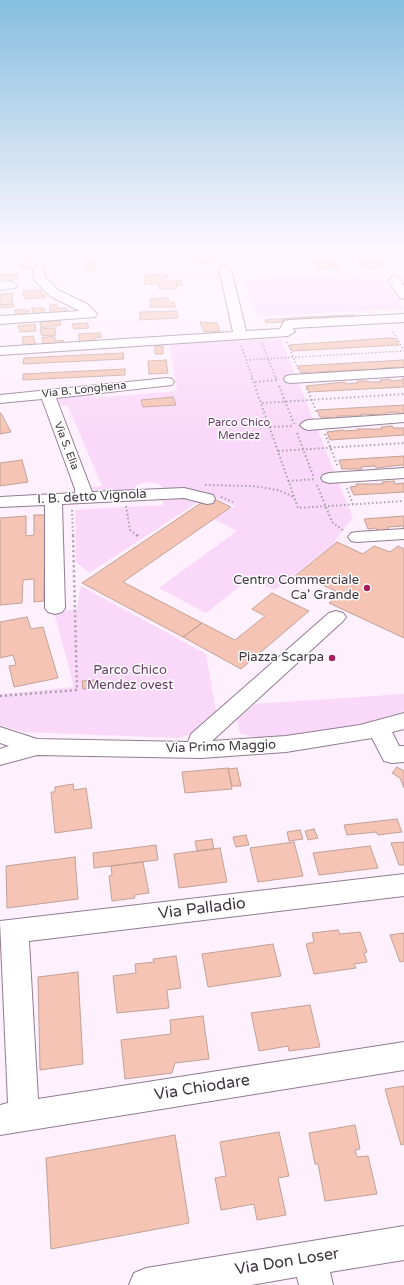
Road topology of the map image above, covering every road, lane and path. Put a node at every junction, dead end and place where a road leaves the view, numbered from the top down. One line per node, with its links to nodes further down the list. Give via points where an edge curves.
1 (90, 313): 3 (street)
2 (234, 313): 9 (street)
3 (65, 316): 5 (street); 10 (street)
4 (404, 318): 7 (street, via 289,324 286,327)
5 (15, 319): 6 (street); 12 (street)
6 (0, 320)
7 (288, 332): 9 (street); 11 (street, via 289,335)
8 (393, 332): 15 (path)
9 (238, 335): 10 (street); 17 (path)
10 (69, 337): 12 (street)
11 (300, 337)
12 (17, 341): 14 (street)
13 (262, 343): 16 (path)
14 (0, 351)
15 (404, 351): 16 (path)
16 (268, 358): 17 (path); 19 (path)
17 (246, 360): 21 (path)
18 (404, 372): 19 (street)
19 (284, 380): 21 (path); 25 (path)
20 (168, 382): 22 (street, Via B. Longhena)
21 (254, 382): 26 (path)
22 (47, 394): 24 (street, Via B. Longhena); 39 (street, Via S. Elia, via 83,489)
23 (404, 394): 25 (path)
24 (0, 399)
25 (285, 401): 26 (path); 28 (path)
26 (262, 403): 29 (path)
27 (404, 418): 28 (street)
28 (301, 425): 29 (path); 31 (path)
29 (270, 427): 32 (path)
30 (404, 443): 31 (path)
31 (304, 450): 32 (path); 34 (path)
32 (278, 452): 35 (path)
33 (404, 473): 34 (street)
34 (322, 479): 35 (path); 43 (path)
35 (288, 481): 38 (path)
36 (205, 492): 37 (street, I. B. detto Vignola); 38 (path, via 252,486 278,490)
37 (125, 496): 39 (street, I. B. detto Vignola); 45 (path, via 130,530)
38 (294, 496): 43 (path, via 298,508)
39 (78, 498): 40 (street, I. B. detto Vignola); 49 (path, via 77,690)
40 (53, 500): 42 (street, I. B. detto Vignola); 47 (street)
41 (404, 501): 43 (path)
42 (0, 502)
43 (326, 506): 46 (path, via 332,522 346,534)
44 (404, 534): 46 (street)
45 (138, 536)
46 (358, 537)
47 (55, 608)
48 (336, 617): 54 (street, via 200,740)
49 (0, 696)
50 (404, 721): 51 (street, Via Primo Maggio)
51 (378, 729): 54 (street, Via Primo Maggio, via 360,734 286,744); 55 (street, via 392,755)
52 (0, 736): 53 (street, Via Primo Maggio); 56 (street, via 4,745)
53 (37, 747): 54 (street, Via Primo Maggio); 56 (street, Via Primo Maggio)
54 (201, 750)
55 (404, 754)
56 (0, 755)
57 (404, 885): 58 (street, Via Palladio)
58 (7, 932): 60 (street)
59 (404, 1056): 60 (street, Via Chiodare)
60 (12, 1118)
61 (404, 1243): 62 (street, Via Don Loser)
62 (313, 1272): 63 (street, Via Don Loser)
63 (146, 1285)

